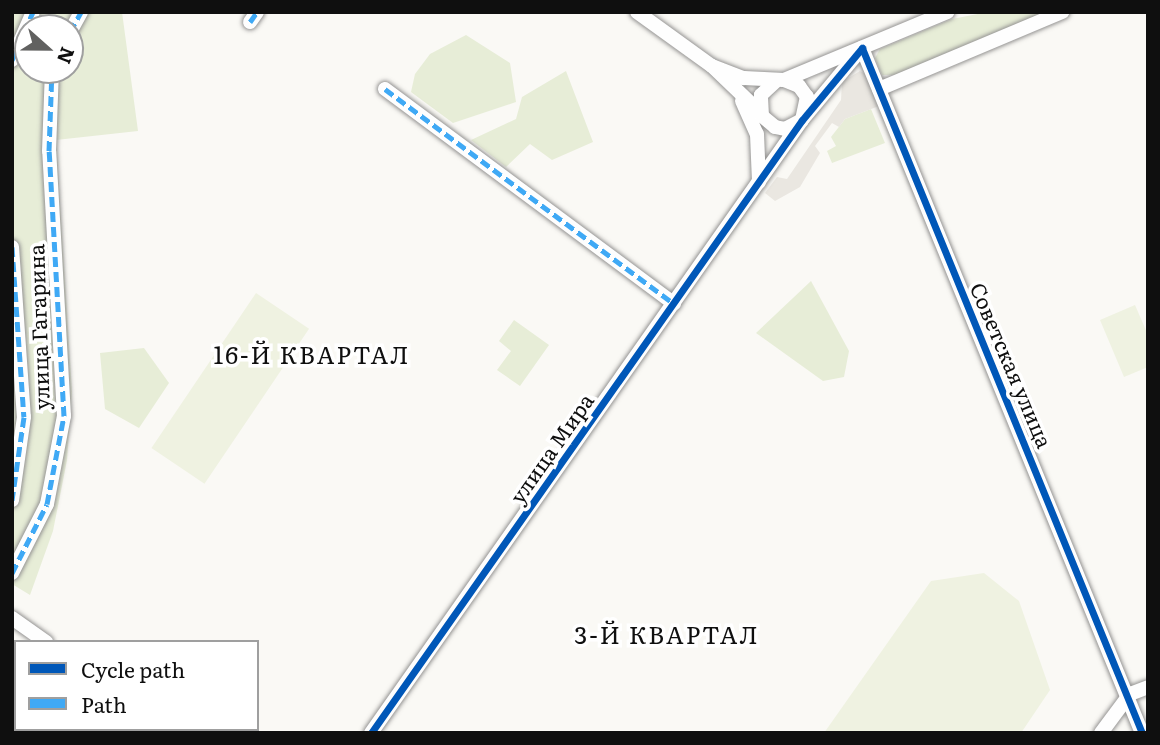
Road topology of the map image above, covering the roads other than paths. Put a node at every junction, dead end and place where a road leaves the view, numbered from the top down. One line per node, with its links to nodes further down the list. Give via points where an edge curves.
1 (33, 12): 6 (street)
2 (636, 12): 7 (street)
3 (947, 12): 5 (street)
4 (1062, 12): 13 (street)
5 (862, 48): 8 (street, Советская улица); 9 (street, улица Мира); 10 (street)
6 (12, 60)
7 (712, 66): 10 (street, via 744,78); 14 (street); 16 (street, via 752,119 760,150)
8 (872, 73): 9 (street, via 862,69); 13 (street, Советская улица)
9 (842, 74): 15 (street, улица Мира)
10 (780, 80): 14 (street, via 761,95); 15 (street, via 799,86 807,97)
11 (51, 84): 20 (street, улица Гагарина, via 49,151 64,416 47,504)
12 (385, 89): 18 (street)
13 (879, 89): 24 (street, Советская улица)
14 (761, 114): 15 (street, via 775,127 785,129); 16 (street, via 765,152)
15 (802, 120): 16 (street, улица Мира)
16 (759, 183): 18 (street, улица Мира)
17 (12, 247): 19 (street, улица Гагарина, via 24,417)
18 (674, 304): 26 (street, улица Мира)
19 (12, 500)
20 (12, 573)
21 (12, 618): 22 (street)
22 (43, 640)
23 (1148, 687): 24 (street)
24 (1130, 694): 25 (street); 29 (street, Советская улица)
25 (1113, 716): 27 (street); 28 (street)
26 (371, 733)
27 (1101, 733)
28 (1114, 733)
29 (1142, 733)

